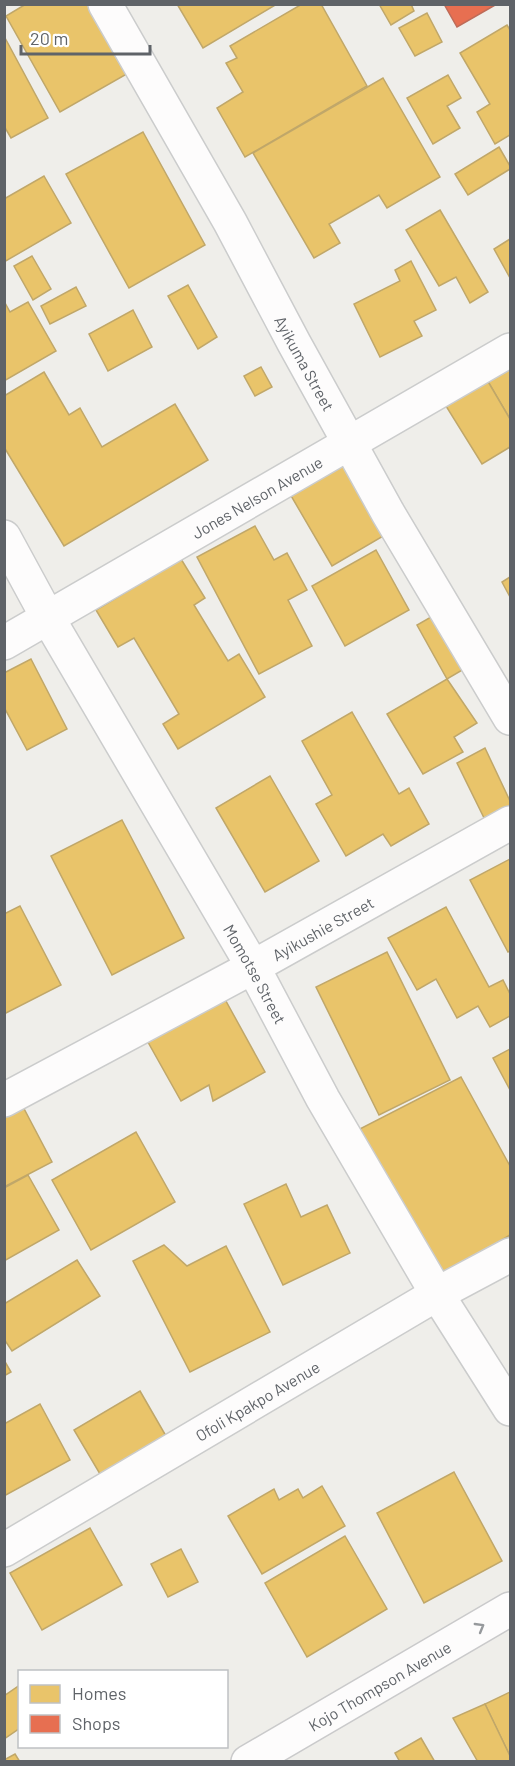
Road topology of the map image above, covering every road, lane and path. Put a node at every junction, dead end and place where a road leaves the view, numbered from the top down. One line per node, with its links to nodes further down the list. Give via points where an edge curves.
1 (105, 4): 3 (street, Ayikuma Street)
2 (510, 350): 3 (street, Jones Nelson Avenue)
3 (351, 443): 5 (street, Jones Nelson Avenue); 7 (street, Ayikuma Street, via 388,513)
4 (4, 537): 5 (street, Momotse Street)
5 (48, 618): 6 (street, Jones Nelson Avenue); 9 (street, Momotse Street)
6 (4, 643)
7 (510, 718)
8 (510, 823): 9 (street, Ayikushie Street)
9 (253, 967): 10 (street, Ayikushie Street); 12 (street, Momotse Street, via 323,1099)
10 (4, 1100)
11 (510, 1255): 12 (street, Ofoli Kpakpo Avenue)
12 (437, 1294): 13 (street, Momotse Street); 14 (street, Ofoli Kpakpo Avenue)
13 (510, 1409)
14 (4, 1550)
15 (510, 1609): 16 (street, Kojo Thompson Avenue, one-way to 15)
16 (248, 1761)

